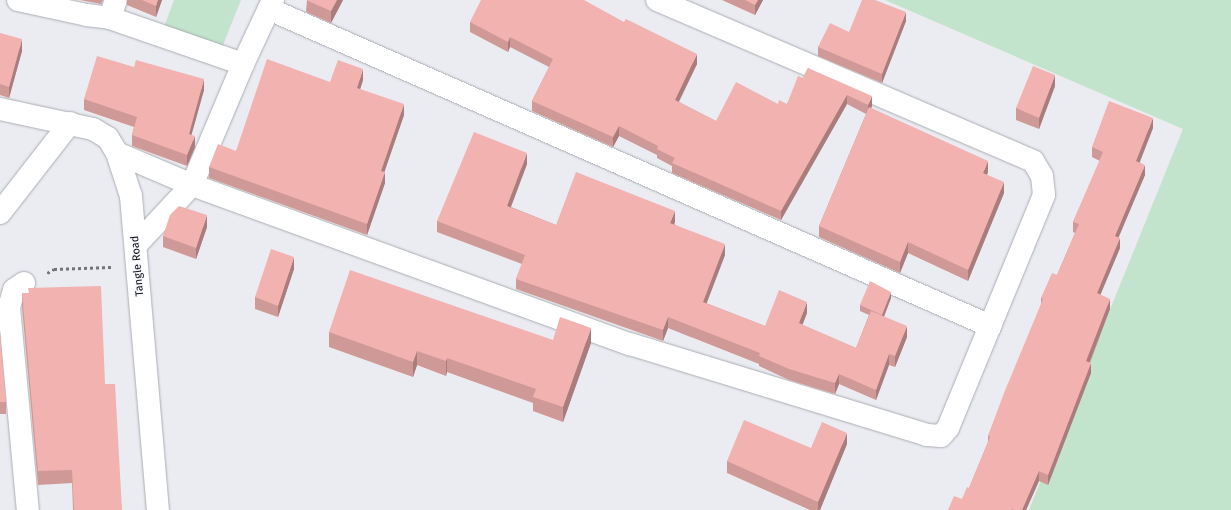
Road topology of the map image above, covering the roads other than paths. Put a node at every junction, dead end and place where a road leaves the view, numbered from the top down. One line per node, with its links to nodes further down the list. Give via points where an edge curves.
1 (18, 0): 4 (street, via 87,16)
2 (657, 0): 13 (street, via 1033,161 1042,176 1044,195)
3 (271, 5): 5 (street); 13 (street)
4 (113, 9): 5 (street)
5 (243, 64): 9 (street)
6 (0, 109): 7 (street, Tangle Road)
7 (70, 123): 8 (street, Tangle Road, via 93,129 108,138); 10 (street)
8 (117, 153): 9 (street); 11 (street, Tangle Road, via 131,196)
9 (192, 185): 11 (street); 13 (street, via 630,344 927,435 941,436 948,428)
10 (0, 213)
11 (136, 245): 15 (street, Tangle Road)
12 (24, 283): 14 (street, via 14,290 9,307)
13 (990, 326)
14 (28, 510)
15 (158, 510)

